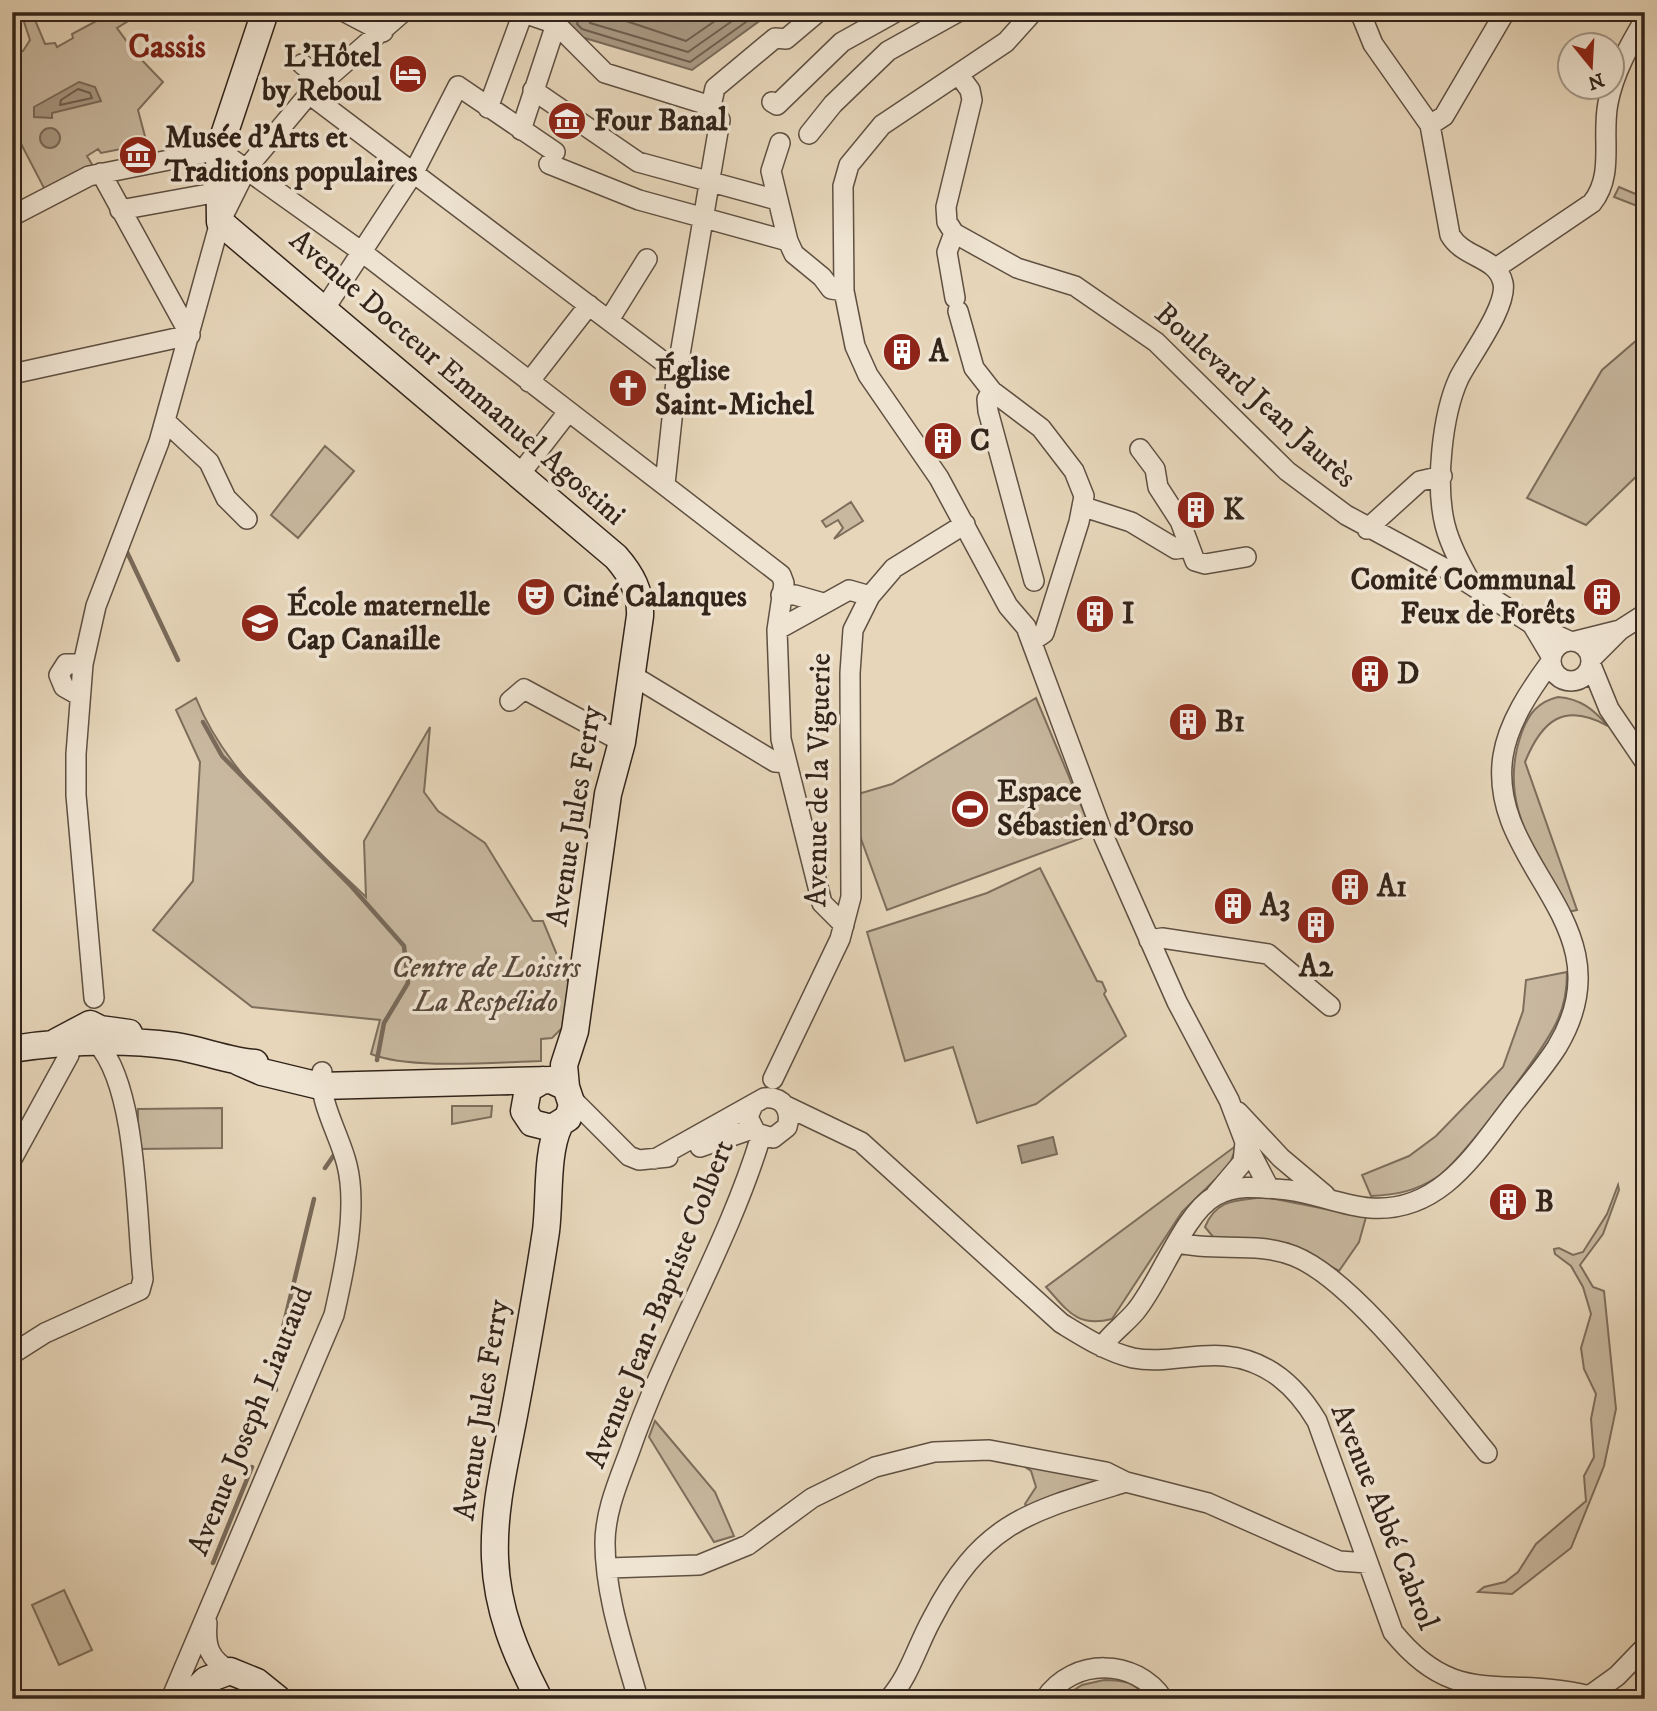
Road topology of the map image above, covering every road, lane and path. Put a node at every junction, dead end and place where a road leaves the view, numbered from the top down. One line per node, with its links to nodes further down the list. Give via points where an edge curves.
1 (265, 12): 25 (street)
2 (345, 12): 13 (street)
3 (403, 12): 13 (street)
4 (818, 12): 19 (street, via 786,39 775,38 715,88)
5 (896, 12): 18 (street, via 842,41 777,105)
6 (957, 12): 23 (street, via 888,51)
7 (1033, 12): 15 (street, via 1006,42)
8 (1360, 12): 21 (street, via 1373,44)
9 (1505, 12): 21 (street, via 1444,116)
10 (522, 13): 12 (street); 20 (street)
11 (1645, 19): 40 (street, via 1613,82 1602,189 1592,203)
12 (556, 24): 17 (street); 19 (street, via 605,73)
13 (383, 32): 16 (street)
14 (302, 64): 16 (street)
15 (959, 75): 36 (street, via 970,90 972,107 946,207); 41 (street, via 882,125 849,165 843,186)
16 (316, 88): 26 (street); 27 (street)
17 (533, 90): 22 (street); 29 (street, via 638,162)
18 (772, 102)
19 (711, 106): 29 (street, via 720,120)
20 (488, 108): 22 (street); 27 (street, via 458,86)
21 (1430, 125): 40 (street, via 1450,235 1461,250)
22 (521, 130): 34 (street, via 552,158 639,200)
23 (809, 134)
24 (780, 143): 31 (street, via 771,172)
25 (219, 150): 26 (street); 28 (street); 30 (street)
26 (247, 168): 35 (street); 38 (street)
27 (414, 172): 38 (street); 42 (street)
28 (101, 173): 32 (street); 33 (street)
29 (710, 182): 31 (street); 34 (street)
30 (219, 192): 32 (street); 35 (street)
31 (777, 200): 37 (street)
32 (120, 210): 45 (street)
33 (12, 216)
34 (704, 218): 37 (street); 46 (street)
35 (220, 222): 43 (street, Avenue Docteur Emmanuel Agostini); 45 (street)
36 (954, 233): 49 (street, via 947,252 956,305 974,368); 59 (street, Boulevard Jean Jaurès, via 1017,268 1075,286 1156,342 1287,471)
37 (788, 241): 41 (street, via 794,254 831,289)
38 (362, 252): 43 (street); 48 (street)
39 (647, 259): 44 (street)
40 (1496, 268): 54 (street, via 1503,284 1501,302 1451,400)
41 (844, 291): 58 (street, via 850,327 868,375 927,459)
42 (589, 304): 44 (street); 48 (street)
43 (325, 308): 53 (street, Avenue Docteur Emmanuel Agostini)
44 (609, 320): 46 (street)
45 (190, 335): 47 (street); 51 (street)
46 (677, 372): 55 (street)
47 (12, 374)
48 (529, 382): 50 (street)
49 (992, 391): 56 (street, via 1041,428 1059,449 1081,484); 62 (street, via 988,411)
50 (568, 412): 53 (street); 55 (street)
51 (165, 421): 57 (street, via 209,462 226,498); 87 (street, via 96,606 83,664 76,795 94,998)
52 (1140, 449): 60 (street, via 1155,469 1158,487 1180,521)
53 (520, 474): 65 (street, Avenue Docteur Emmanuel Agostini, via 616,557)
54 (1442, 476): 59 (street, via 1420,481); 63 (street, via 1445,526)
55 (665, 484): 64 (street, via 781,575)
56 (1084, 507): 60 (street, via 1131,522 1176,549); 72 (street, via 1044,633)
57 (247, 519)
58 (965, 524): 66 (street, Avenue de la Viguerie, via 894,568); 72 (street)
59 (1367, 529): 63 (street, Boulevard Jean Jaurès)
60 (1189, 547): 61 (street, via 1200,564)
61 (1246, 556)
62 (1034, 581)
63 (1473, 587): 69 (street, Boulevard Jean Jaurès)
64 (782, 589): 67 (street); 70 (street)
65 (639, 595): 76 (street, Avenue Jules Ferry)
66 (870, 596): 67 (street, via 849,590); 84 (street, Avenue de la Viguerie, via 852,641 851,897)
67 (823, 603): 70 (street)
68 (1645, 614): 71 (street)
69 (1532, 624): 73 (street); 74 (street)
70 (777, 630): 83 (street, via 781,740)
71 (1620, 630): 73 (street); 75 (street)
72 (1032, 641): 85 (street, via 1104,837)
73 (1573, 641): 74 (street, via 1556,647); 75 (street, via 1586,648)
74 (1550, 659): 77 (street, via 1555,675); 79 (street)
75 (1591, 662): 77 (street, via 1584,676); 80 (street)
76 (631, 678): 81 (street, Avenue Jules Ferry); 83 (street, via 775,762)
77 (1570, 681): 79 (street); 80 (street)
78 (510, 701): 81 (street, via 524,689)
79 (1525, 701): 108 (street, via 1503,756 1505,800 1517,833 1567,926 1578,959 1577,1003 1556,1048 1461,1172 1443,1188 1391,1207 1368,1208)
80 (1609, 709): 82 (street)
81 (622, 742): 93 (street, Avenue Jules Ferry, via 608,794)
82 (1645, 762)
83 (787, 763): 84 (street, via 822,903)
84 (845, 925): 90 (street, Avenue de la Viguerie)
85 (1149, 940): 86 (street, via 1162,938 1268,954); 92 (street)
86 (1330, 1006)
87 (80, 1037): 88 (street); 89 (street, via 163,1040 262,1072); 103 (street); 112 (street, via 104,1052 120,1093 130,1141 143,1279 140,1290)
88 (12, 1049)
89 (321, 1079): 91 (street); 118 (street, Avenue Joseph Liautaud, via 348,1168 345,1268 334,1315)
90 (773, 1079): 94 (street, Avenue de la Viguerie); 96 (street)
91 (486, 1082): 93 (street); 95 (street, via 511,1089)
92 (1229, 1100): 101 (street); 102 (street)
93 (561, 1103): 95 (street, via 528,1089); 95 (street, via 548,1129 532,1123); 104 (street, via 603,1131 629,1156); 126 (street, Avenue Jules Ferry, via 545,1233 500,1482 495,1540 506,1628)
94 (755, 1103): 96 (street, via 771,1097); 99 (street, via 748,1117); 104 (street, Avenue de la Viguerie)
95 (523, 1104)
96 (784, 1104): 97 (street, Avenue Abbé Cabrol); 98 (street, via 789,1116)
97 (829, 1125): 98 (street); 111 (street, Avenue Abbé Cabrol, via 861,1142 1061,1323)
98 (784, 1132): 99 (street, via 773,1138)
99 (757, 1133): 100 (street); 105 (street, Avenue Jean-Baptiste Colbert)
100 (727, 1136): 104 (street, via 681,1155); 105 (street, via 743,1146)
101 (1265, 1141): 106 (street, via 1271,1157); 108 (street)
102 (1245, 1142): 106 (street); 107 (street, via 1243,1162)
103 (12, 1159)
104 (655, 1159)
105 (753, 1164): 117 (street, Avenue Jean-Baptiste Colbert, via 645,1407 611,1503 605,1542)
106 (1269, 1188): 107 (street, via 1232,1189); 108 (street)
107 (1216, 1195): 109 (street, via 1196,1213)
108 (1330, 1198)
109 (1178, 1243): 110 (street); 114 (street, via 1251,1247 1294,1256 1339,1283)
110 (1135, 1312): 111 (street); 113 (street)
111 (1102, 1347): 113 (street, Avenue Abbé Cabrol)
112 (12, 1354)
113 (1122, 1354): 116 (street, Avenue Abbé Cabrol, via 1153,1360 1224,1356 1252,1362 1281,1376 1303,1397 1317,1421)
114 (1487, 1453)
115 (1126, 1482): 116 (street, via 1208,1503 1339,1561); 117 (street, via 1106,1472 1032,1456 989,1450 934,1452 842,1480 726,1556 699,1565); 128 (street, via 1011,1523 985,1543 951,1583 903,1683)
116 (1368, 1563): 121 (street, Avenue Abbé Cabrol, via 1393,1632 1412,1662 1457,1689 1490,1696)
117 (609, 1569): 127 (street, Avenue Jean-Baptiste Colbert, via 614,1611)
118 (208, 1615): 120 (street, Avenue Joseph Liautaud, via 205,1643 215,1660); 123 (street, Avenue Joseph Liautaud)
119 (1645, 1647): 122 (street)
120 (230, 1671): 124 (street, via 206,1680); 125 (street, via 257,1682)
121 (1513, 1694): 122 (street, Avenue Abbé Cabrol, via 1556,1690); 131 (street)
122 (1588, 1697)
123 (171, 1699)
124 (187, 1699)
125 (278, 1699)
126 (539, 1699)
127 (638, 1699)
128 (889, 1699)
129 (1045, 1699): 130 (street, via 1052,1688 1072,1675 1118,1667 1140,1675)
130 (1163, 1699)
131 (1533, 1699)

